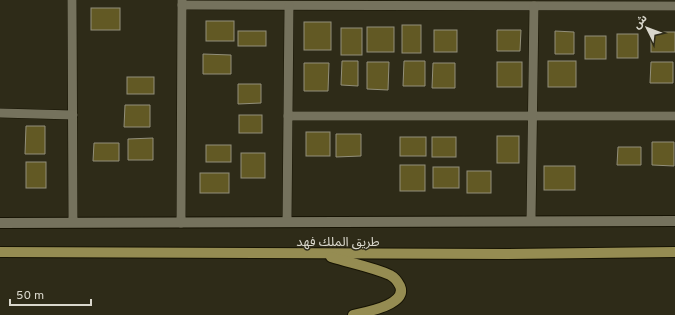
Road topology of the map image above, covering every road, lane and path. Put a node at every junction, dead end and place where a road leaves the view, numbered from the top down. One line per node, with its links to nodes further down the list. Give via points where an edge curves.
1 (72, 0): 8 (street)
2 (182, 2): 4 (street); 17 (street)
3 (417, 3): 4 (street); 5 (street)
4 (289, 6): 9 (street)
5 (534, 6): 6 (street); 10 (street)
6 (675, 6)
7 (0, 113): 8 (street)
8 (73, 115): 15 (street)
9 (288, 116): 10 (street); 13 (street)
10 (532, 116): 11 (street); 12 (street)
11 (675, 116)
12 (531, 220): 13 (street); 14 (street)
13 (287, 221): 17 (street)
14 (675, 221)
15 (73, 222): 16 (street); 17 (street)
16 (0, 223)
17 (181, 223)
18 (0, 252): 20 (main road, طريق الملك فهد)
19 (675, 252): 20 (main road, طريق الملك فهد)
20 (320, 254): 21 (main road, via 391,276 398,283 400,295 395,300 380,309)
21 (353, 315)

